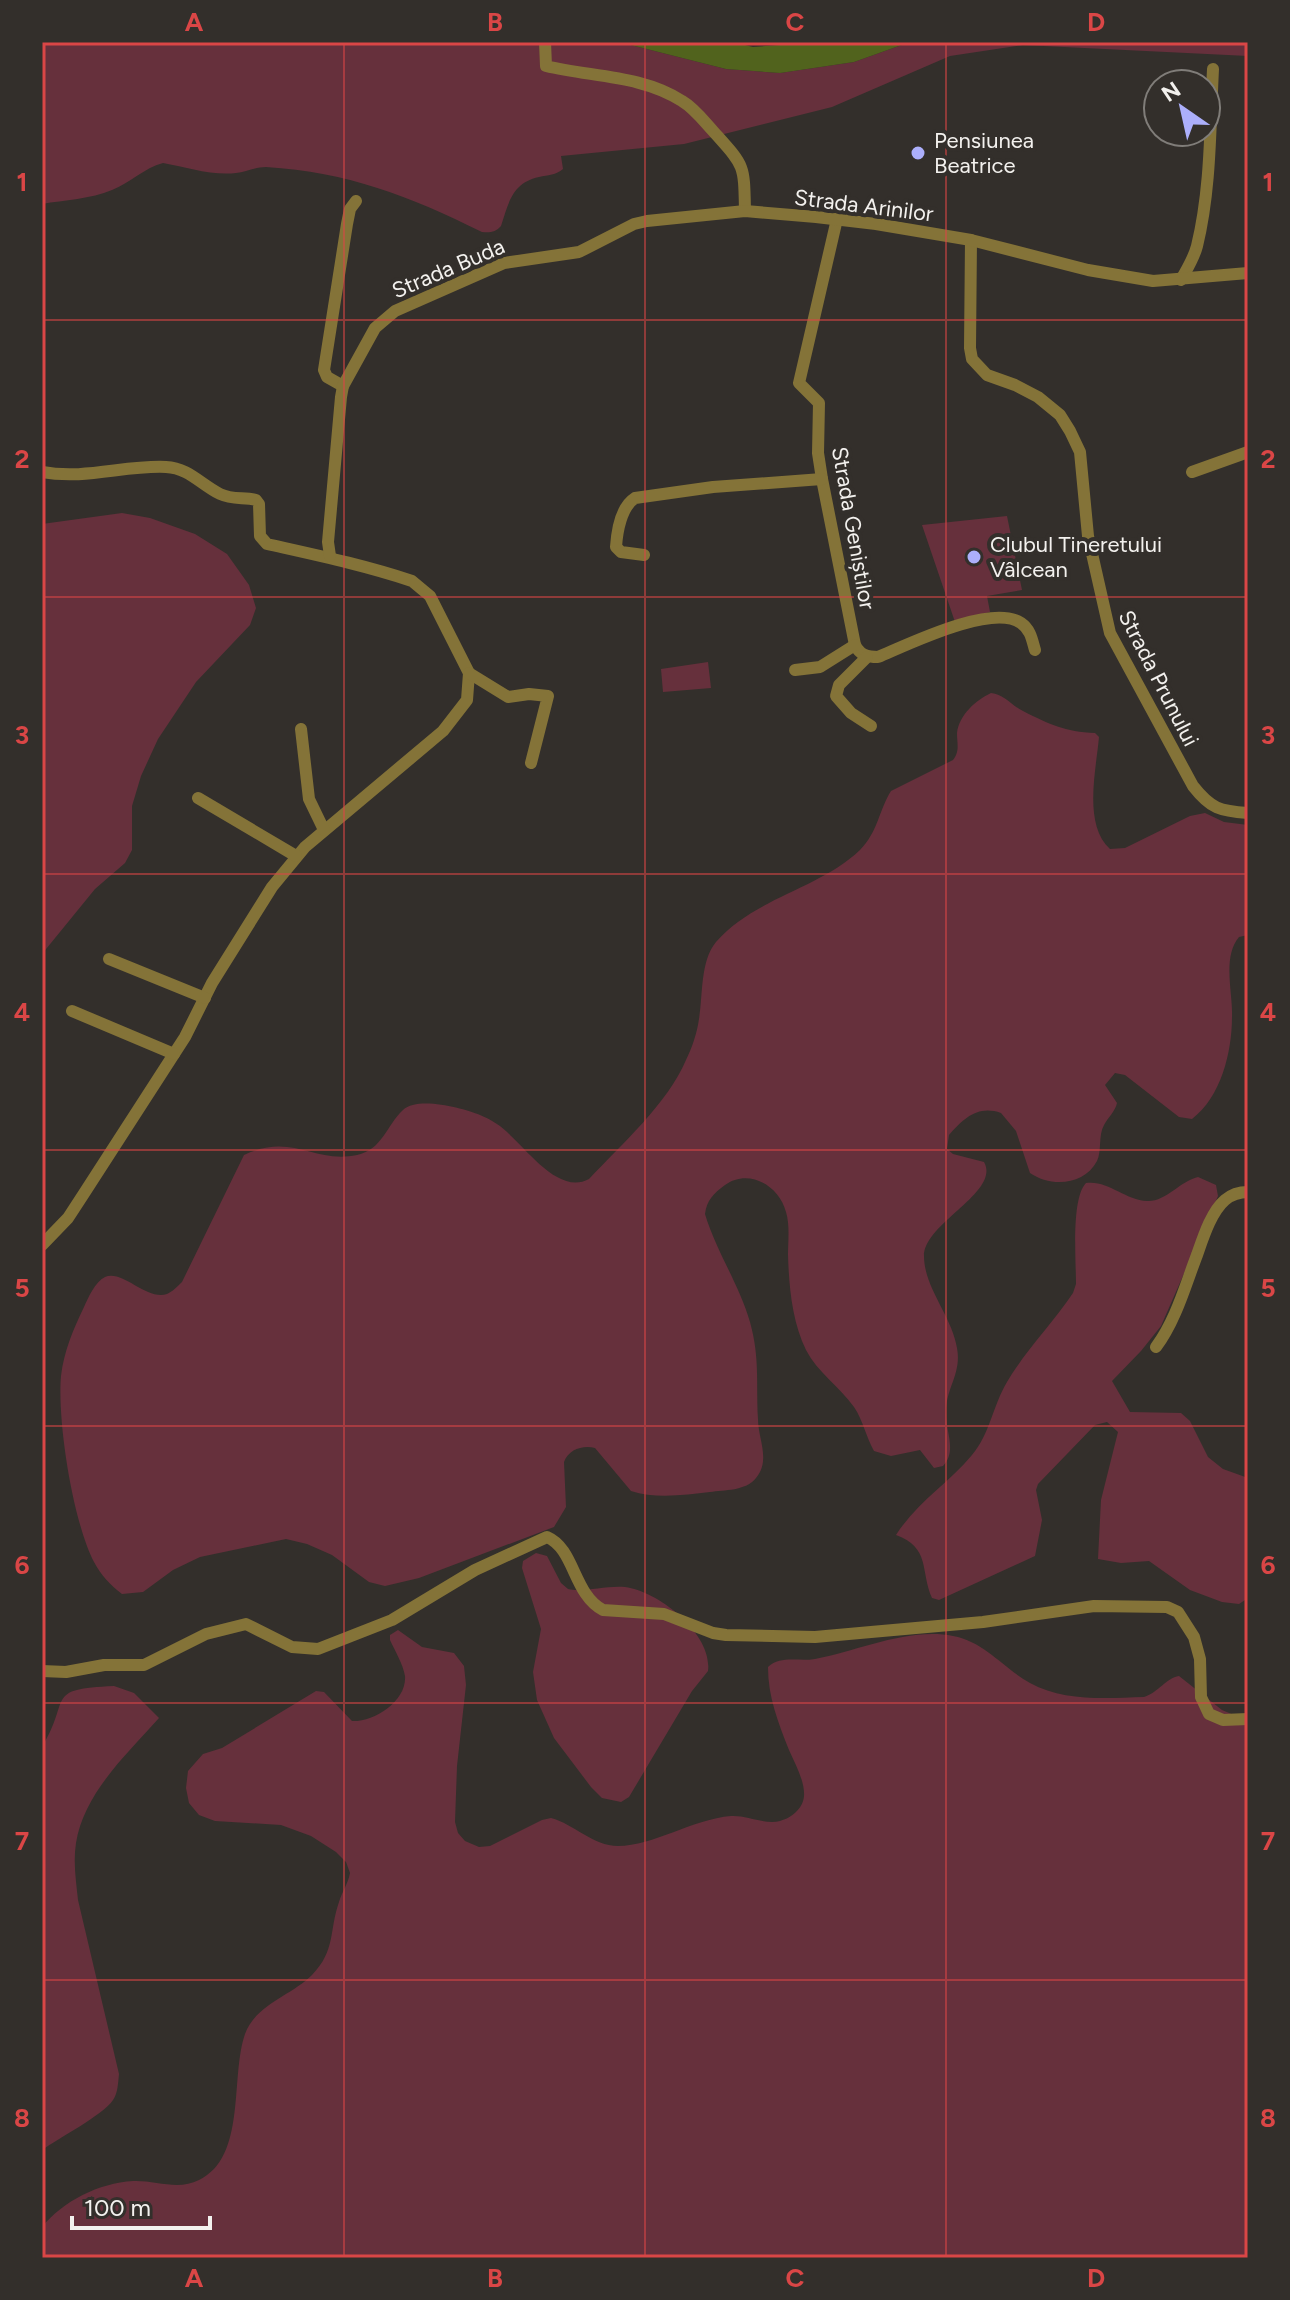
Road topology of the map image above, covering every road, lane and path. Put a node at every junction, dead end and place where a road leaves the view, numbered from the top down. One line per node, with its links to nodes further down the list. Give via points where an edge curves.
1 (545, 42): 4 (street, via 546,66 614,76 693,109 740,160)
2 (1209, 148): 8 (street, via 1196,248)
3 (356, 201): 9 (street, via 347,224 324,370)
4 (745, 211): 5 (street, Strada Arinilor); 9 (street, Strada Buda, via 647,221 579,252 504,263 383,318)
5 (837, 219): 6 (street, Strada Arinilor); 13 (street, Strada Geniștilor, via 799,377 801,388 819,403)
6 (971, 240): 8 (street, Strada Arinilor, via 1130,278); 25 (street, Strada Prunului, via 972,359 987,375 1038,397 1070,431 1080,452 1088,536 1110,633 1193,786 1208,804 1225,812)
7 (1248, 273): 8 (street, Strada Arinilor)
8 (1181, 280)
9 (343, 386): 15 (street, Strada Buda)
10 (1248, 452): 12 (street)
11 (42, 472): 15 (street, via 169,467 185,471 221,495 256,500 260,536 267,544)
12 (1192, 472)
13 (822, 479): 14 (street, via 635,498 624,510 616,547); 16 (street, Strada Geniștilor)
14 (644, 555)
15 (330, 556): 20 (street, via 421,587)
16 (855, 645): 18 (street); 19 (street, via 820,667)
17 (1035, 650): 18 (street, via 1030,632 1019,621 990,618)
18 (867, 657): 21 (street, via 839,685 836,696)
19 (795, 670)
20 (469, 673): 23 (street, via 508,697 548,696); 26 (street, via 467,700 443,731)
21 (871, 726)
22 (301, 729): 26 (street, via 309,799)
23 (531, 763)
24 (198, 798): 27 (street)
25 (1248, 813)
26 (324, 830): 27 (street)
27 (296, 856): 29 (street, via 248,923)
28 (109, 959): 29 (street)
29 (205, 998): 31 (street)
30 (72, 1011): 31 (street)
31 (174, 1054): 33 (street, via 68,1218)
32 (1248, 1192): 34 (street, via 1223,1201)
33 (42, 1245)
34 (1156, 1347)
35 (42, 1671): 36 (street, via 144,1665 206,1634 246,1624 292,1647 318,1649 392,1620 475,1570 547,1537 563,1549 595,1606 664,1614 726,1635 815,1637 1094,1606 1167,1607 1178,1612 1194,1637 1201,1697 1209,1714 1223,1720)
36 (1248, 1719)

